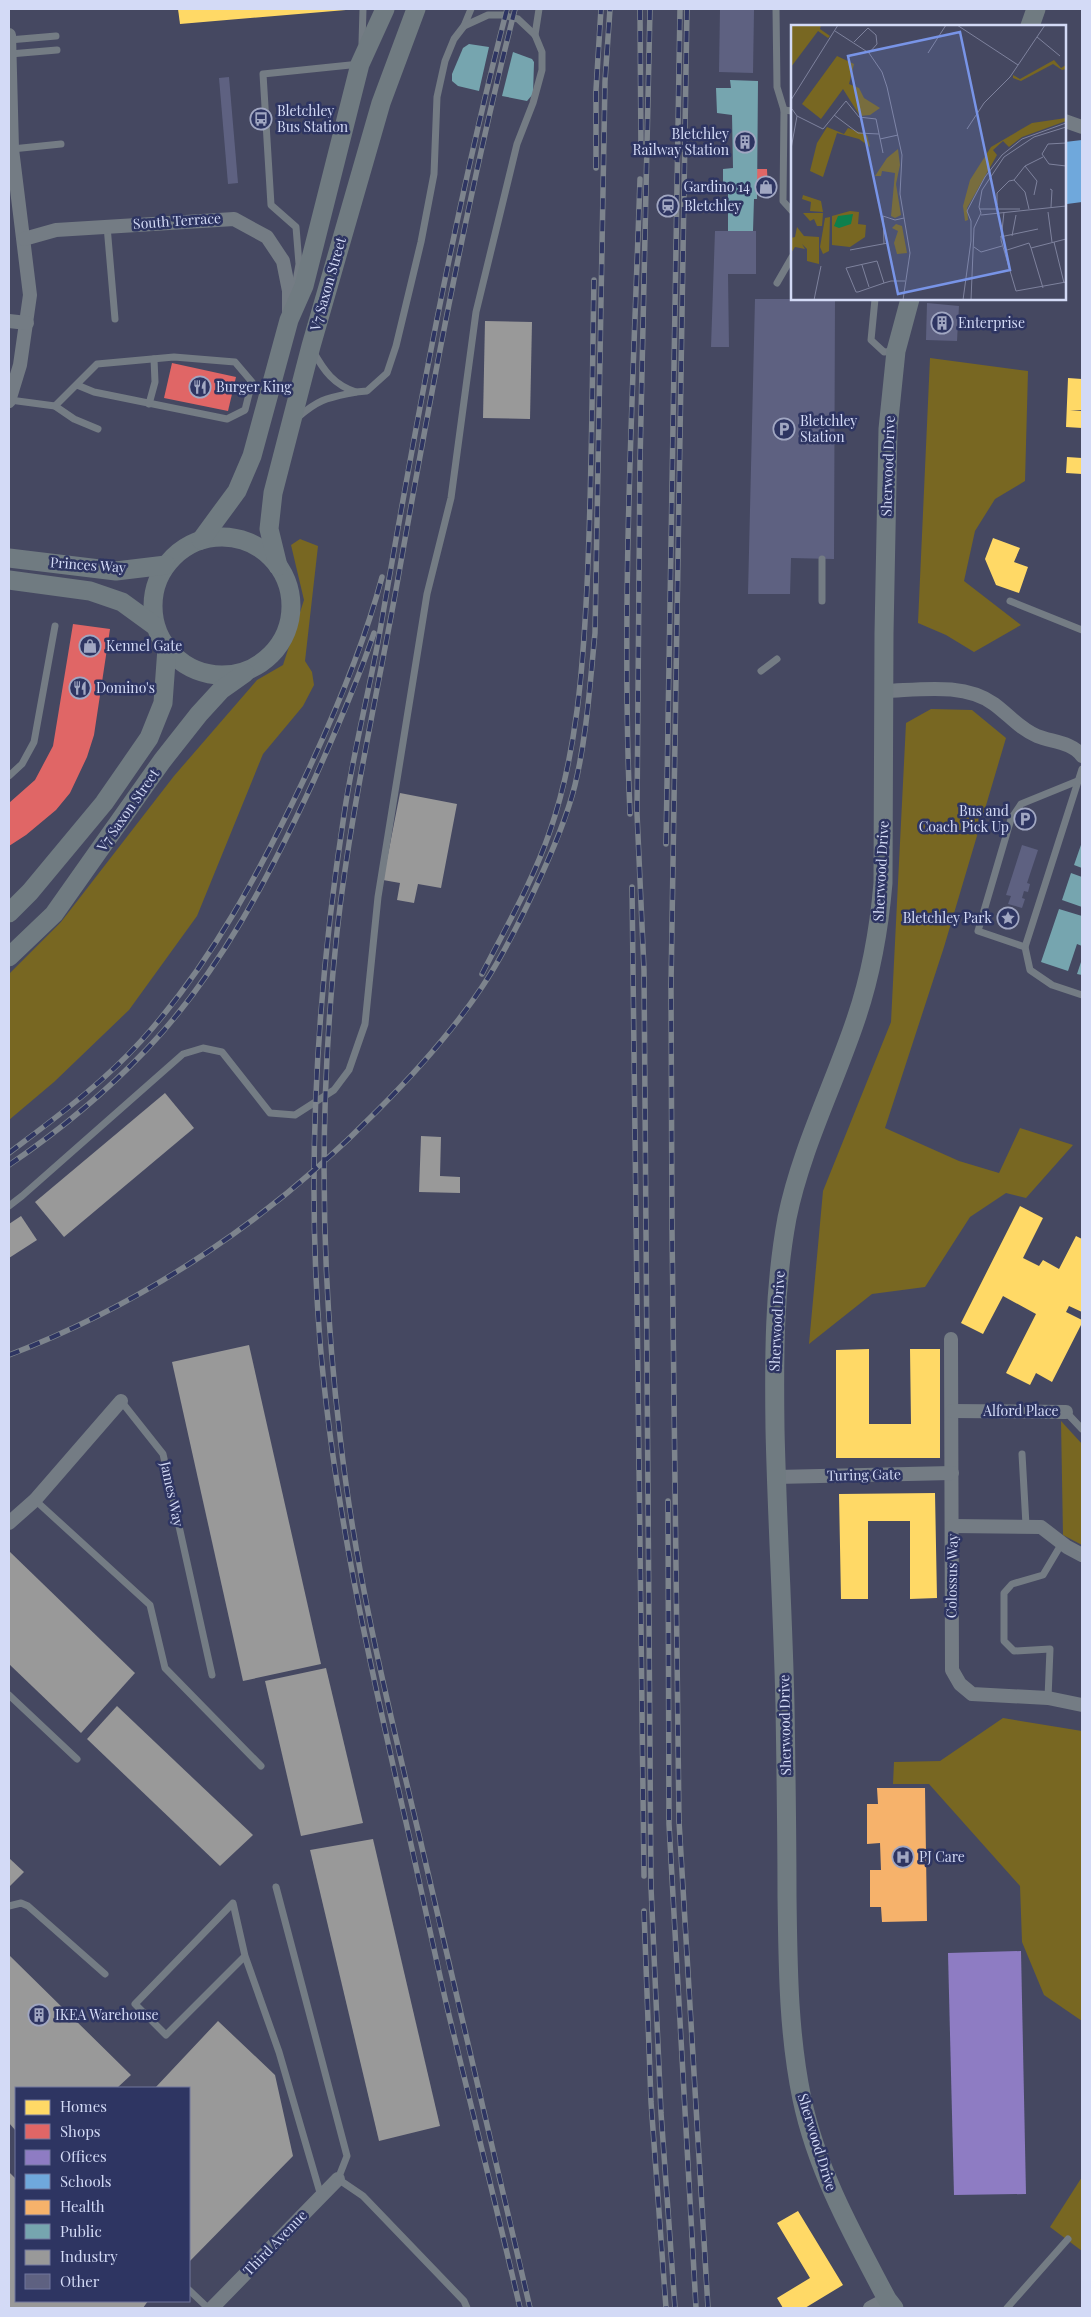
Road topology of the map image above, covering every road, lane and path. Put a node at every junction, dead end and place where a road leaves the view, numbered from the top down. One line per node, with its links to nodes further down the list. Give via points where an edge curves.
1 (363, 9): 16 (lane)
2 (385, 9): 16 (street, V7 Saxon Street)
3 (416, 9): 35 (street, V7 Saxon Street, via 381,103)
4 (471, 9): 9 (lane)
5 (539, 9): 11 (lane)
6 (776, 9): 17 (lane, via 777,87)
7 (1036, 9): 8 (street)
8 (1030, 25)
9 (464, 26): 11 (lane, via 488,15 502,15 518,19); 39 (lane, via 454,39 445,61 437,97 434,174 396,346 388,373 367,391)
10 (9, 35): 13 (street)
11 (535, 35): 69 (lane, via 542,52 542,70 517,144 476,312 451,498 427,594 378,898 365,1024 349,1070 334,1090 295,1115 270,1113 222,1052 202,1048 183,1054)
12 (56, 36): 13 (lane)
13 (9, 40): 15 (street)
14 (57, 50): 15 (lane)
15 (10, 54): 22 (street)
16 (360, 64): 33 (street, V7 Saxon Street, via 304,286); 33 (lane, via 263,74 271,205 296,227 299,264)
17 (784, 110): 18 (lane); 24 (lane, via 783,201)
18 (791, 110)
19 (1066, 121): 20 (street)
20 (1082, 127)
21 (61, 144): 22 (lane)
22 (12, 149): 23 (street)
23 (12, 186): 26 (street)
24 (791, 210)
25 (107, 226): 26 (street, South Terrace, via 56,230); 31 (lane); 33 (street, South Terrace, via 234,219 267,237 283,261 289,290)
26 (24, 239): 34 (street, via 30,295)
27 (791, 259): 28 (lane)
28 (777, 283)
29 (876, 300): 36 (lane, via 871,340 884,352)
30 (910, 300): 36 (street, Sherwood Drive)
31 (115, 319)
32 (9, 320): 34 (street)
33 (289, 320): 45 (street, V7 Saxon Street, via 252,456 238,492)
34 (28, 323): 40 (street)
35 (310, 346): 39 (lane, via 327,376); 43 (street, V7 Saxon Street)
36 (896, 351): 60 (street, Sherwood Drive, via 888,429)
37 (154, 359): 38 (lane, via 97,364); 41 (lane, via 155,382); 41 (lane, via 174,357 235,362 252,382 245,410 227,419)
38 (77, 385): 41 (lane); 42 (lane)
39 (356, 392): 43 (lane, via 327,397)
40 (10, 400): 42 (lane)
41 (149, 404)
42 (55, 406): 44 (lane, via 74,419)
43 (292, 422): 49 (street, V7 Saxon Street, via 273,493 269,529)
44 (98, 429)
45 (202, 540): 48 (street, via 182,550); 49 (street, via 221,536 236,539 260,549)
46 (9, 558): 48 (street, Princes Way, via 116,570)
47 (822, 558): 52 (lane)
48 (166, 565): 54 (street, via 155,591)
49 (278, 566): 58 (street, via 291,603 287,629 274,652)
50 (9, 580): 54 (street, Princes Way, via 90,591 122,602)
51 (1010, 601): 55 (lane)
52 (822, 602)
53 (55, 626): 63 (lane, via 34,742 22,764)
54 (156, 626): 56 (street)
55 (1082, 630)
56 (167, 648): 58 (street, via 184,664 206,673 230,675); 65 (street, V7 Saxon Street, via 163,703 149,738 104,803)
57 (777, 659): 59 (lane)
58 (252, 668): 67 (street, V7 Saxon Street, via 221,690 199,714 54,914)
59 (761, 671)
60 (884, 691): 61 (street, via 949,690 974,694 993,703 1018,726); 77 (street, Sherwood Drive, via 880,924 856,1019 805,1156 788,1215 776,1285)
61 (1081, 754)
62 (1082, 769): 64 (lane)
63 (9, 776)
64 (1080, 780): 66 (lane); 66 (lane, via 1021,804 1011,819 978,931)
65 (9, 913)
66 (1026, 947): 68 (lane, via 1030,970 1052,985)
67 (9, 957)
68 (1082, 995)
69 (9, 1206)
70 (951, 1338): 72 (street, Colossus Way)
71 (121, 1401): 78 (street, James Way); 84 (lane, James Way, via 163,1454)
72 (952, 1411): 73 (street, Alford Place); 76 (street, Colossus Way)
73 (1066, 1412): 74 (lane, Alford Place)
74 (1082, 1429)
75 (1022, 1454): 81 (lane)
76 (952, 1473): 77 (street, Turing Gate); 80 (street, Colossus Way)
77 (776, 1477): 98 (street, Sherwood Drive, via 783,1618 791,2033 802,2101 831,2192)
78 (35, 1500): 79 (street, James Way); 89 (lane, via 150,1605 165,1668)
79 (9, 1523)
80 (953, 1526): 81 (street); 86 (street, Colossus Way, via 952,1670 960,1684 972,1694)
81 (1026, 1526): 82 (street, via 1041,1527)
82 (1062, 1543): 83 (street); 86 (lane, via 1043,1575 1012,1584 1004,1593 1004,1641 1014,1650 1050,1649)
83 (1082, 1555)
84 (212, 1675)
85 (9, 1695): 88 (lane)
86 (1048, 1698): 87 (street, Colossus Way)
87 (1082, 1705)
88 (76, 1759)
89 (261, 1766)
90 (276, 1886): 94 (lane, via 347,2156)
91 (9, 1906): 93 (lane, via 21,1903 28,1906)
92 (245, 1956): 92 (lane, via 166,2035 135,2004 233,1903); 95 (lane, via 279,2052)
93 (105, 1974)
94 (338, 2179): 95 (street, Third Avenue); 101 (lane, via 363,2196 464,2301)
95 (321, 2196): 100 (street, Third Avenue)
96 (1068, 2239): 103 (lane)
97 (190, 2291): 99 (lane)
98 (891, 2304): 102 (street)
99 (208, 2308)
100 (212, 2308)
101 (467, 2308)
102 (870, 2308)
103 (1007, 2308)

